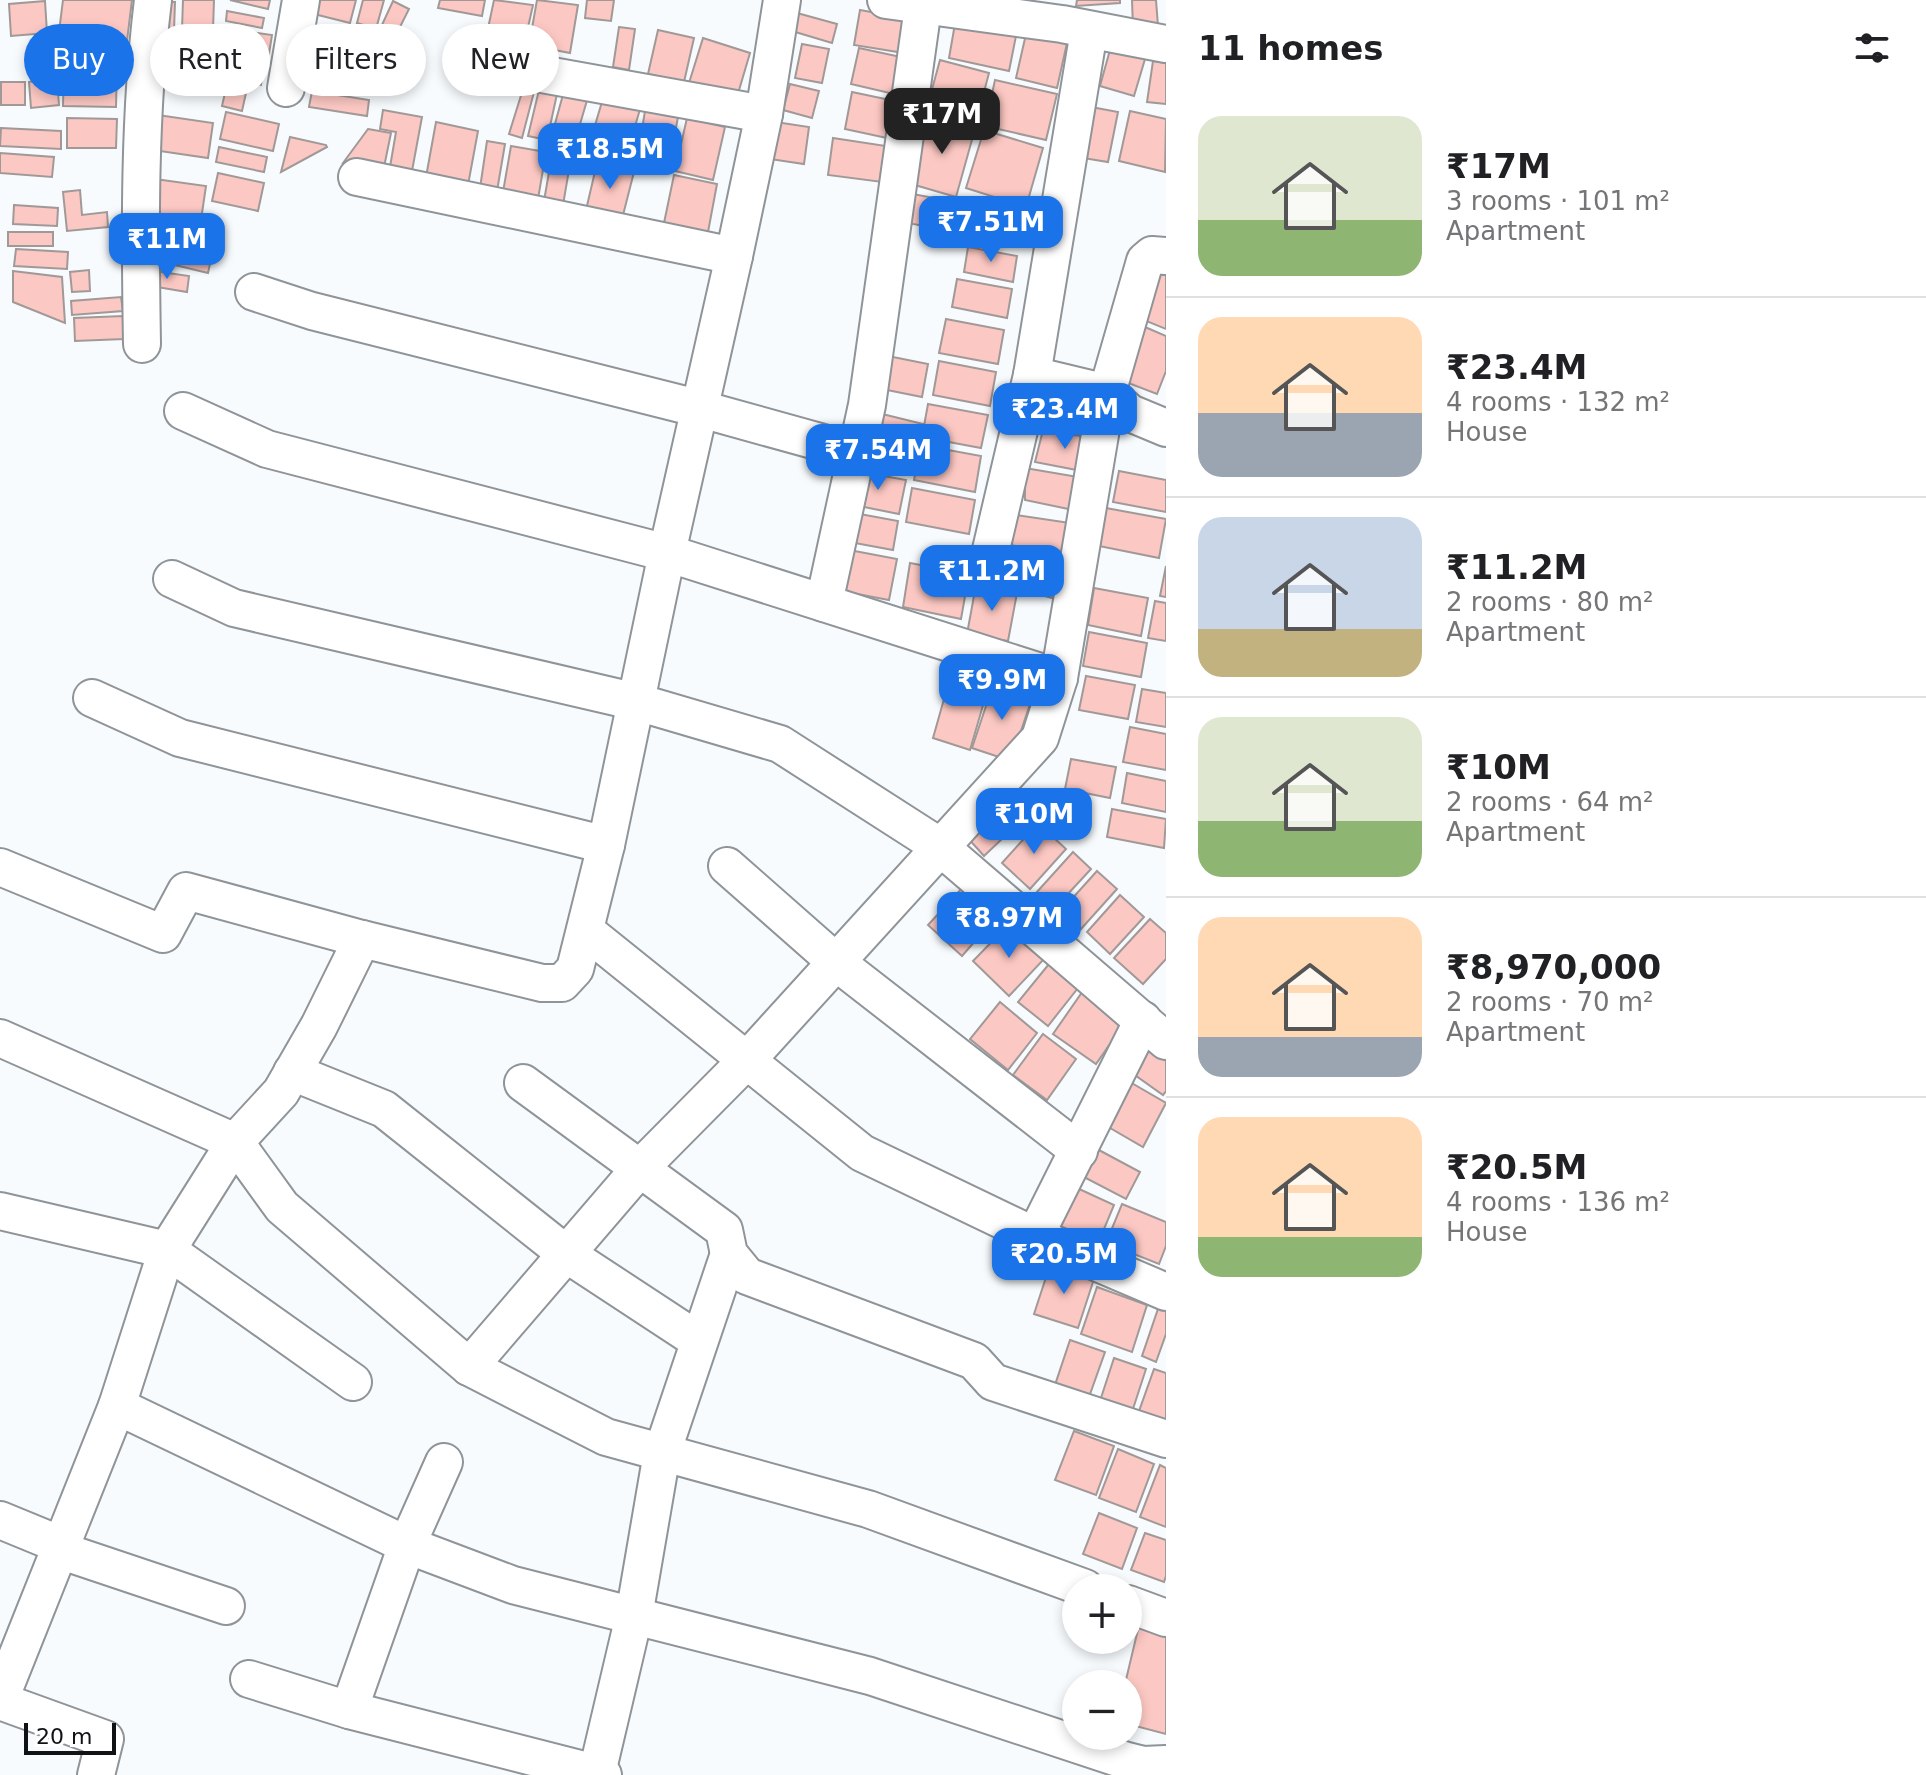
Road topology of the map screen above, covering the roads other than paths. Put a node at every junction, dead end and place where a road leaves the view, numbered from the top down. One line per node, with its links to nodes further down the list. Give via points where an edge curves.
1 (153, 0): 15 (street, via 141,211)
2 (301, 0): 7 (street)
3 (782, 0): 10 (street)
4 (886, 0): 5 (street)
5 (924, 3): 6 (street); 21 (street)
6 (1072, 18): 8 (street); 16 (street)
7 (297, 24)
8 (1166, 44)
9 (559, 77): 10 (street)
10 (764, 114): 12 (street)
11 (357, 177): 12 (street)
12 (734, 256): 18 (street)
13 (1166, 256): 17 (street, via 1152,255 1145,261)
14 (254, 292): 18 (street)
15 (142, 344)
16 (1032, 375): 17 (street); 23 (street)
17 (1107, 393): 20 (street, via 1130,413); 26 (street)
18 (701, 409): 21 (street); 22 (street)
19 (183, 411): 22 (street, via 267,449)
20 (1166, 428)
21 (856, 452): 25 (street)
22 (667, 553): 25 (street); 28 (street)
23 (986, 571)
24 (172, 579): 28 (street, via 234,608)
25 (824, 603): 26 (street)
26 (1059, 678): 30 (street, via 1040,738)
27 (92, 698): 29 (street, via 180,738)
28 (637, 702): 29 (street); 30 (street, via 780,744)
29 (606, 845): 33 (street)
30 (939, 846): 35 (street); 36 (street)
31 (727, 866): 35 (street)
32 (0, 867): 34 (street, via 163,934 186,891)
33 (586, 931): 34 (street, via 575,969 562,983 542,983); 38 (street)
34 (362, 939): 39 (street)
35 (836, 962): 38 (street); 42 (street)
36 (1155, 1031): 42 (street)
37 (0, 1038): 41 (street)
38 (747, 1060): 43 (street); 45 (street, via 862,1153)
39 (292, 1072): 41 (street, via 281,1092); 47 (street, via 384,1109)
40 (523, 1083): 43 (street)
41 (235, 1142): 46 (street); 51 (street, via 282,1207)
42 (1079, 1151): 45 (street)
43 (641, 1167): 47 (street); 48 (street, via 724,1230)
44 (0, 1211): 46 (street)
45 (1035, 1236): 49 (street)
46 (167, 1250): 52 (street); 53 (street)
47 (565, 1253): 50 (street); 51 (street)
48 (729, 1254): 50 (street); 54 (street, via 747,1276 974,1361 993,1382)
49 (1166, 1292)
50 (699, 1341): 55 (street)
51 (469, 1367): 55 (street, via 606,1437)
52 (353, 1382)
53 (117, 1406): 58 (street); 59 (street)
54 (1166, 1439)
55 (662, 1453): 60 (street, via 868,1509); 63 (street)
56 (444, 1462): 58 (street)
57 (0, 1520): 59 (street)
58 (407, 1545): 63 (street, via 513,1585); 67 (street)
59 (60, 1547): 61 (street); 66 (street)
60 (1062, 1580)
61 (226, 1606)
62 (1142, 1609): 64 (street)
63 (634, 1616): 68 (street, via 870,1676 1127,1761); 69 (street)
64 (1166, 1618)
65 (249, 1679): 67 (street)
66 (0, 1700): 70 (street, via 105,1739)
67 (349, 1710): 69 (street)
68 (1166, 1764)
69 (600, 1774)
70 (96, 1775)

